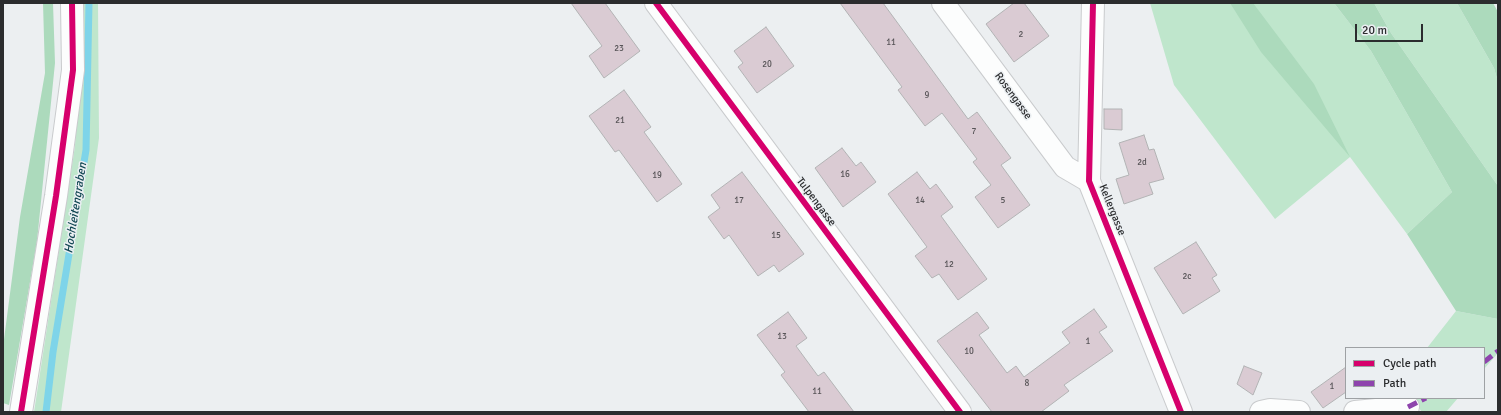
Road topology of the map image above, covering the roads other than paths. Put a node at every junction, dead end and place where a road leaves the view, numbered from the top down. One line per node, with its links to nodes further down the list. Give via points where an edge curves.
1 (72, 3): 7 (street, via 73,70 56,196)
2 (656, 3): 8 (street, Tulpengasse)
3 (943, 3): 5 (street, Rosengasse, via 1065,167)
4 (1093, 3): 5 (street, Kellergasse)
5 (1089, 181): 9 (street, Kellergasse)
6 (1408, 407): 12 (street)
7 (21, 412)
8 (960, 412)
9 (1181, 412)
10 (1261, 412): 11 (street)
11 (1299, 412)
12 (1356, 412)

